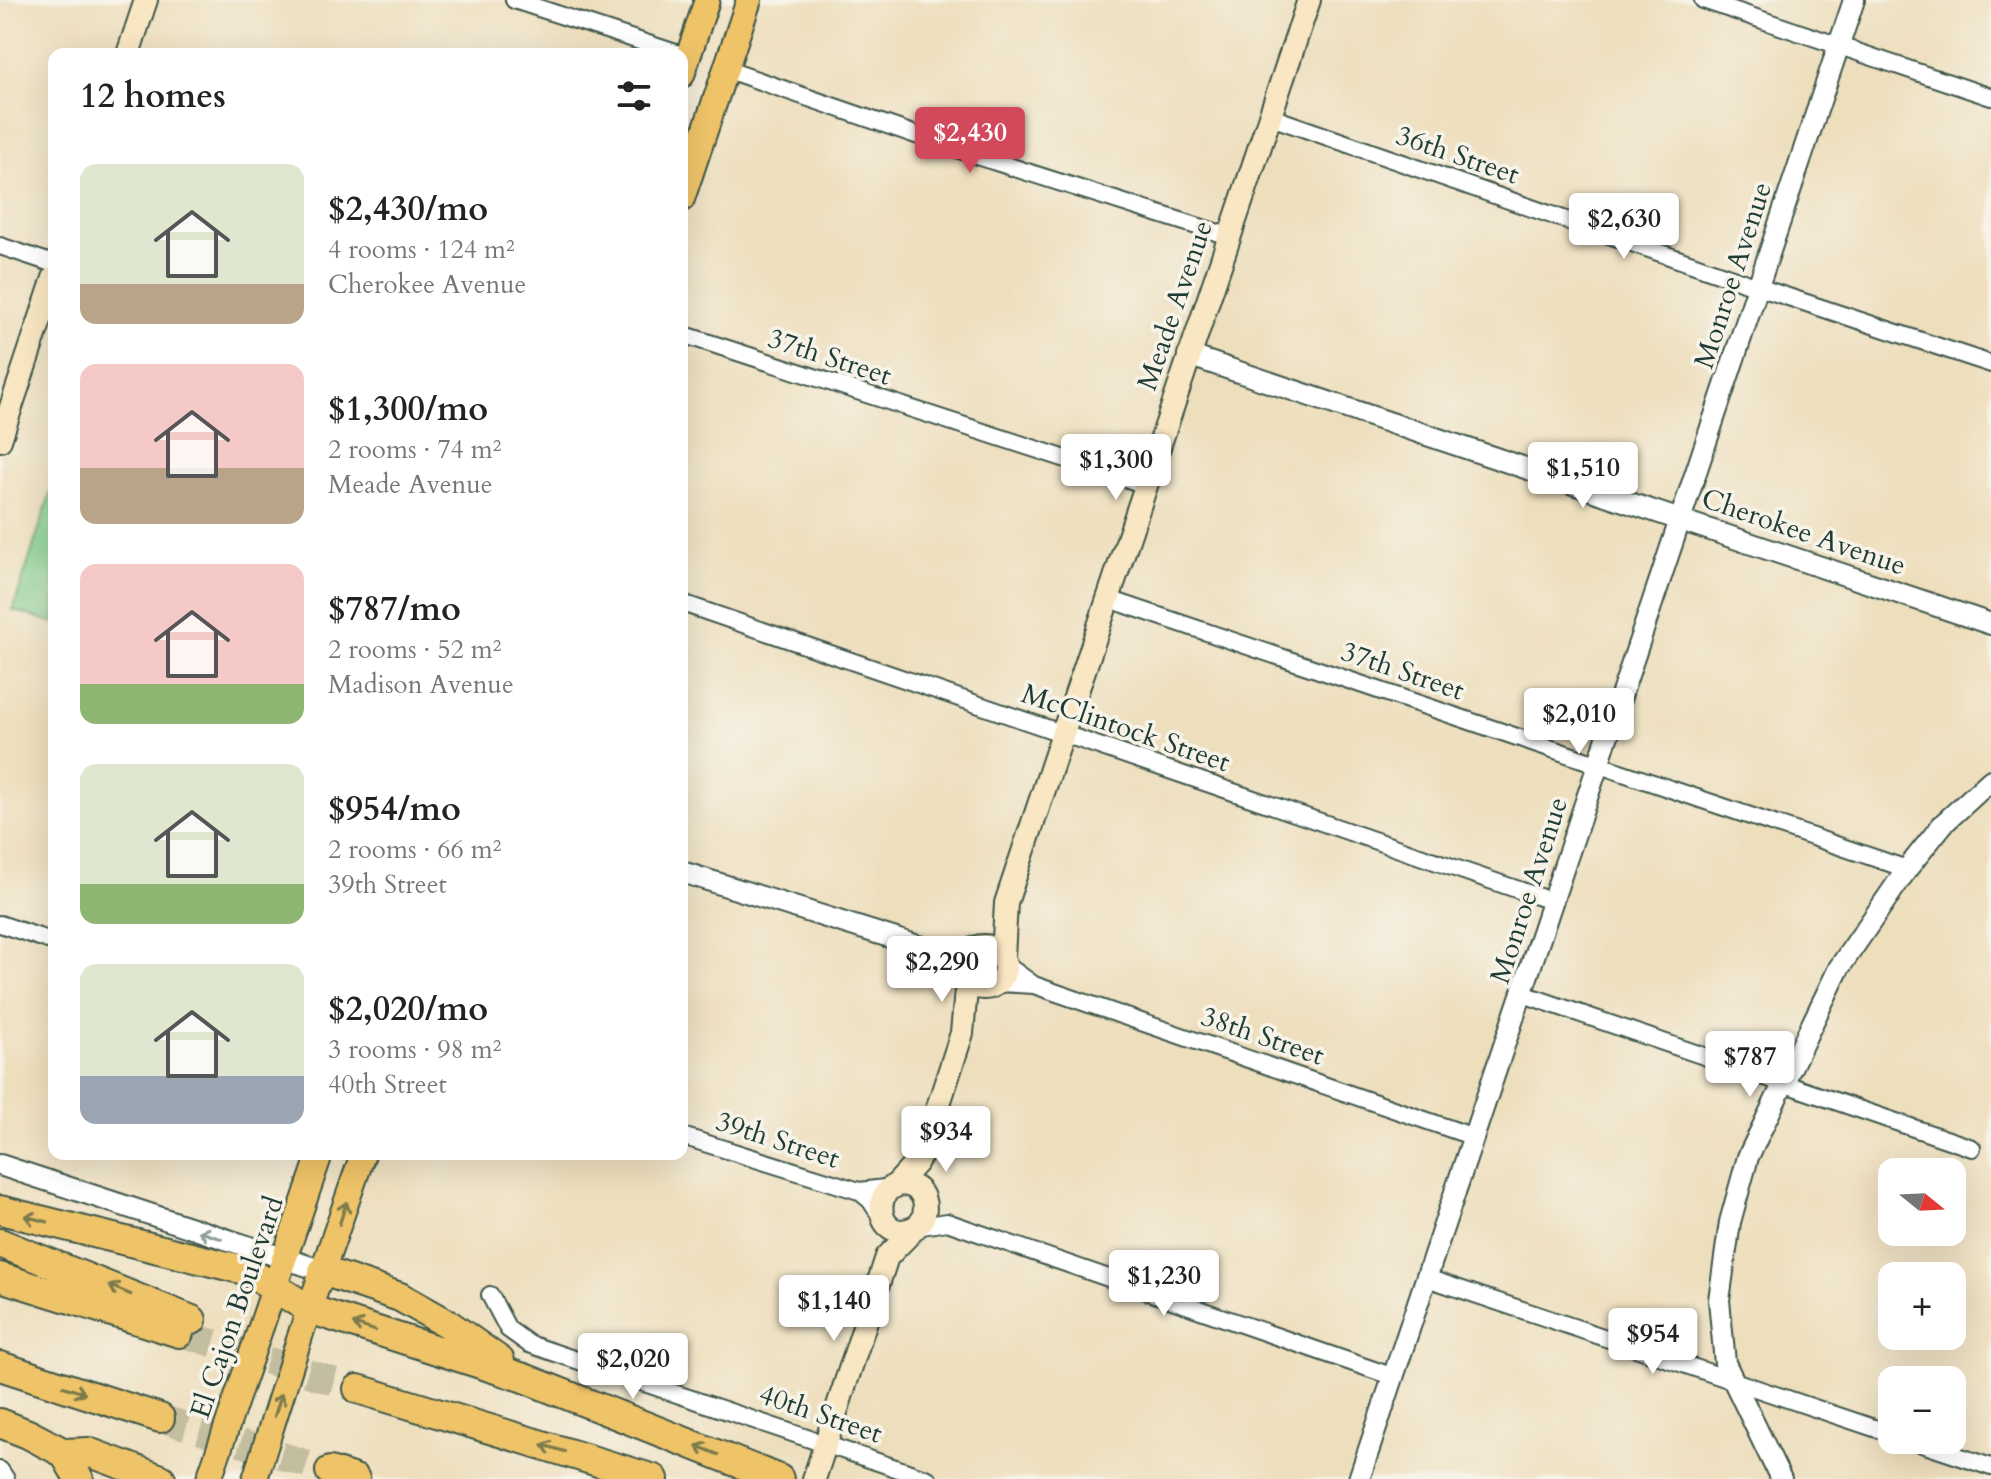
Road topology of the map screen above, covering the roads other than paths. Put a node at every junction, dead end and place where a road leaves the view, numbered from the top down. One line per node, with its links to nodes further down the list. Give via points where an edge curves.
1 (146, 0): 9 (main road)
2 (514, 0): 10 (street)
3 (707, 0): 11 (main road)
4 (749, 0): 12 (main road)
5 (1308, 0): 14 (main road, Meade Avenue)
6 (1703, 0): 8 (street)
7 (1854, 0): 8 (street, Monroe Avenue)
8 (1838, 46): 13 (street); 19 (street, Monroe Avenue)
9 (130, 48)
10 (649, 48)
11 (688, 48)
12 (725, 69): 15 (main road); 16 (street)
13 (1991, 97)
14 (1271, 117): 16 (main road, Meade Avenue); 19 (street, 36th Street)
15 (688, 181)
16 (1228, 236): 22 (main road, Meade Avenue)
17 (0, 246): 18 (street)
18 (48, 262)
19 (1758, 287): 23 (street, 36th Street); 26 (street, Monroe Avenue)
20 (48, 296): 24 (main road)
21 (688, 336): 25 (street, 37th Street)
22 (1188, 355): 25 (main road, Meade Avenue); 26 (street, Cherokee Avenue)
23 (1991, 364)
24 (0, 440)
25 (1146, 485): 27 (main road, Meade Avenue)
26 (1680, 519): 29 (street, Cherokee Avenue); 31 (street, Monroe Avenue)
27 (1109, 599): 30 (main road, Meade Avenue); 31 (street, 37th Street)
28 (688, 605): 30 (street, McClintock Street)
29 (1991, 624)
30 (1064, 733): 35 (street, McClintock Street); 36 (main road, Meade Avenue)
31 (1600, 764): 33 (street, 37th Street); 35 (street, Monroe Avenue)
32 (1991, 780): 33 (street, via 1943,824)
33 (1907, 869): 43 (street, via 1839,968)
34 (688, 874): 39 (street)
35 (1554, 902): 41 (street, Monroe Avenue)
36 (1006, 903): 39 (main road, Meade Avenue); 40 (main road, Meade Avenue)
37 (0, 924): 38 (street)
38 (48, 940)
39 (969, 962): 40 (main road, via 992,948); 40 (main road, via 978,988); 42 (main road, Meade Avenue)
40 (999, 973): 42 (main road, Meade Avenue); 44 (street, 38th Street)
41 (1523, 994): 43 (street); 44 (street, Monroe Avenue)
42 (962, 1033): 47 (main road, Meade Avenue)
43 (1782, 1083): 46 (street); 70 (street, via 1748,1157 1730,1222 1719,1300 1725,1363)
44 (1474, 1137): 63 (street, Monroe Avenue)
45 (688, 1138): 52 (street, 39th Street)
46 (1972, 1148)
47 (924, 1150): 51 (main road, Meade Avenue); 53 (main road, Meade Avenue)
48 (318, 1160): 60 (main road, El Cajon Boulevard)
49 (361, 1160): 61 (main road, one-way to 49)
50 (0, 1165): 60 (street, one-way to 50)
51 (894, 1187): 52 (street, 39th Street); 53 (main road, via 915,1188); 55 (main road, Meade Avenue, via 881,1203)
52 (859, 1191): 55 (street, 39th Street)
53 (924, 1199): 56 (street); 57 (main road, Meade Avenue, via 925,1214)
54 (0, 1210): 64 (highway, one-way to 54, via 248,1271)
55 (882, 1218): 57 (main road, via 901,1231); 59 (main road, Meade Avenue)
56 (947, 1222): 57 (street); 68 (street)
57 (916, 1227): 59 (main road, Meade Avenue)
58 (0, 1243): 62 (highway, one-way to 58, via 190,1328)
59 (887, 1257): 75 (main road, Meade Avenue)
60 (285, 1259): 61 (street); 64 (main road, El Cajon Boulevard)
61 (323, 1271): 66 (main road); 69 (highway, via 400,1297)
62 (0, 1277)
63 (1427, 1278): 68 (street, Monroe Avenue); 70 (street)
64 (274, 1289): 66 (highway); 84 (main road, El Cajon Boulevard)
65 (490, 1295): 75 (street, 40th Street, via 508,1329 529,1344)
66 (309, 1309): 69 (highway, one-way to 66); 85 (main road, one-way to 66)
67 (0, 1366): 72 (highway, one-way to 72)
68 (1394, 1377): 89 (street, Monroe Avenue)
69 (524, 1378): 87 (highway, one-way to 69)
70 (1733, 1382): 74 (street); 90 (street)
71 (358, 1389): 86 (highway, one-way to 71)
72 (160, 1418)
73 (0, 1423): 76 (highway)
74 (1878, 1429)
75 (825, 1444): 80 (main road, Meade Avenue); 88 (street, 40th Street)
76 (64, 1453): 82 (highway); 83 (highway, via 88,1452)
77 (1952, 1454): 78 (street)
78 (1991, 1467)
79 (0, 1470): 81 (street)
80 (814, 1478)
81 (6, 1479)
82 (79, 1479)
83 (161, 1479)
84 (209, 1479)
85 (255, 1479)
86 (654, 1479)
87 (779, 1479)
88 (928, 1479)
89 (1359, 1479)
90 (1781, 1479)

